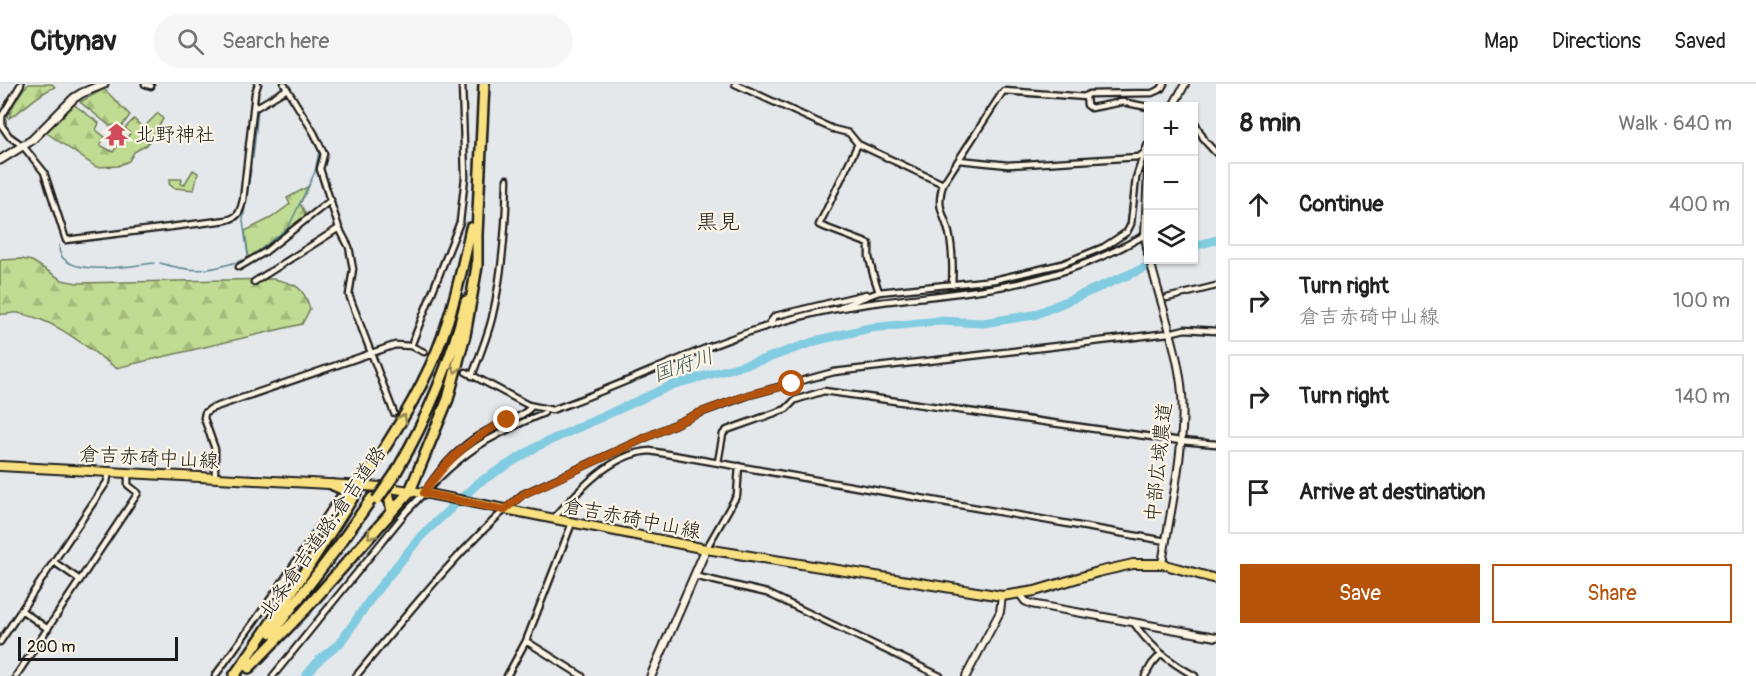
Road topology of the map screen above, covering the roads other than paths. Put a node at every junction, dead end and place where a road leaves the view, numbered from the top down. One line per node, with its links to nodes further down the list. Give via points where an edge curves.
1 (21, 84): 18 (street, via 2,116 2,126)
2 (104, 84): 18 (main road, via 74,98)
3 (144, 84): 10 (street)
4 (258, 84): 14 (street)
5 (462, 84): 40 (street, via 465,177 460,222)
6 (482, 84): 27 (highway, 北条倉吉道路;倉吉道路)
7 (735, 84): 17 (street, via 849,133)
8 (1164, 84): 12 (street, via 1152,93)
9 (1185, 84): 13 (street)
10 (151, 86)
11 (285, 86): 14 (street, via 258,107); 25 (street, via 324,154 320,169)
12 (1084, 97): 15 (street, via 1091,108 1122,102); 22 (street, via 1004,92)
13 (1175, 102)
14 (254, 106): 18 (street, via 240,213 227,220 66,240 44,172)
15 (1144, 106)
16 (1198, 128): 20 (street)
17 (858, 144): 24 (street); 34 (street, via 819,225 869,244)
18 (23, 146): 21 (main road)
19 (1144, 153): 22 (street, via 1139,157 1008,165); 32 (street, via 1127,232 1104,247 1062,264)
20 (1216, 153)
21 (0, 160)
22 (959, 160): 24 (street)
23 (507, 179): 44 (street, via 500,282 492,321)
24 (943, 184): 32 (street, via 938,201 949,234)
25 (331, 200): 26 (street); 30 (street, via 265,252)
26 (339, 228): 31 (street); 41 (street, via 349,247 353,269 349,295)
27 (474, 228): 57 (highway, one-way to 27, via 405,415 436,352); 59 (highway, one-way to 59, via 477,266 465,335 448,399); 62 (highway, 北条倉吉道路;倉吉道路, bridge, via 466,299 450,356 427,414)
28 (1144, 235): 36 (street, via 1063,272 1010,285)
29 (1151, 264): 38 (street, 中部広域農道)
30 (239, 267)
31 (254, 282)
32 (952, 285): 34 (street)
33 (1216, 286): 35 (street)
34 (879, 292): 36 (street); 37 (street, via 775,316)
35 (1167, 298)
36 (840, 308): 37 (street)
37 (766, 327): 46 (street, via 552,410)
38 (1168, 331): 39 (street); 48 (street, 中部広域農道, via 1181,384); 64 (street, via 834,372 748,395 697,414 524,494)
39 (1216, 331)
40 (411, 346): 41 (street, via 395,345); 42 (street)
41 (372, 352): 47 (street); 55 (street, via 210,409 204,418 215,449)
42 (424, 352)
43 (466, 372): 44 (street)
44 (472, 376): 45 (street)
45 (532, 406): 46 (street); 60 (street, via 525,414 482,433 452,458 437,473)
46 (545, 409): 60 (street, via 484,442 458,461)
47 (394, 413)
48 (1181, 441): 49 (street); 50 (street, via 824,391 795,400 786,410 727,430); 68 (street, 中部広域農道)
49 (1216, 444)
50 (718, 462): 52 (street); 66 (street, via 650,451 631,456 596,475)
51 (0, 466): 53 (main road, 倉吉赤碕中山線)
52 (739, 466): 68 (street); 69 (street, via 737,495)
53 (109, 471): 54 (main road, 倉吉赤碕中山線); 70 (street, via 107,482)
54 (128, 472): 55 (main road, 倉吉赤碕中山線); 74 (street, via 128,485 138,493)
55 (215, 477): 56 (main road, 倉吉赤碕中山線)
56 (333, 485): 57 (main road, 倉吉赤碕中山線); 63 (highway, via 344,490)
57 (360, 485): 58 (main road, 倉吉赤碕中山線); 63 (highway)
58 (382, 487): 59 (main road, 倉吉赤碕中山線); 65 (highway, via 388,492)
59 (410, 491): 60 (main road, 倉吉赤碕中山線); 65 (highway)
60 (427, 494): 64 (main road, 倉吉赤碕中山線); 89 (street, via 406,512)
61 (339, 497): 86 (street)
62 (375, 499): 84 (highway, 北条倉吉道路;倉吉道路, via 341,551); 87 (highway, 北条倉吉道路;倉吉道路)
63 (347, 507): 87 (highway)
64 (501, 509): 66 (main road, 倉吉赤碕中山線); 90 (street)
65 (392, 511): 84 (highway, one-way to 84)
66 (553, 520): 67 (main road, 倉吉赤碕中山線)
67 (572, 523): 69 (main road, 倉吉赤碕中山線); 81 (street)
68 (1166, 541): 71 (street, 中部広域農道)
69 (706, 549): 72 (main road); 76 (main road, 倉吉赤碕中山線)
70 (54, 562): 74 (street); 77 (street)
71 (1162, 564): 73 (main road, 倉吉赤碕中山線); 75 (main road, 倉吉赤碕中山線, via 1133,564)
72 (694, 576): 93 (main road); 94 (street, via 767,592)
73 (1216, 578)
74 (80, 580): 79 (street)
75 (1020, 594): 76 (main road, 倉吉赤碕中山線); 78 (street, via 1031,604)
76 (1002, 596): 95 (street, via 1000,612)
77 (21, 610): 79 (street); 82 (street)
78 (1134, 623): 80 (street); 83 (street)
79 (48, 629): 85 (street)
80 (1216, 637)
81 (526, 641): 91 (street); 92 (street)
82 (0, 642)
83 (1161, 654): 96 (street); 97 (street)
84 (249, 668): 88 (highway, 北条倉吉道路;倉吉道路)
85 (16, 676)
86 (215, 676)
87 (235, 676)
88 (242, 676)
89 (273, 676)
90 (356, 676)
91 (507, 676)
92 (582, 676)
93 (651, 676)
94 (940, 676)
95 (966, 676)
96 (1145, 676)
97 (1195, 676)

